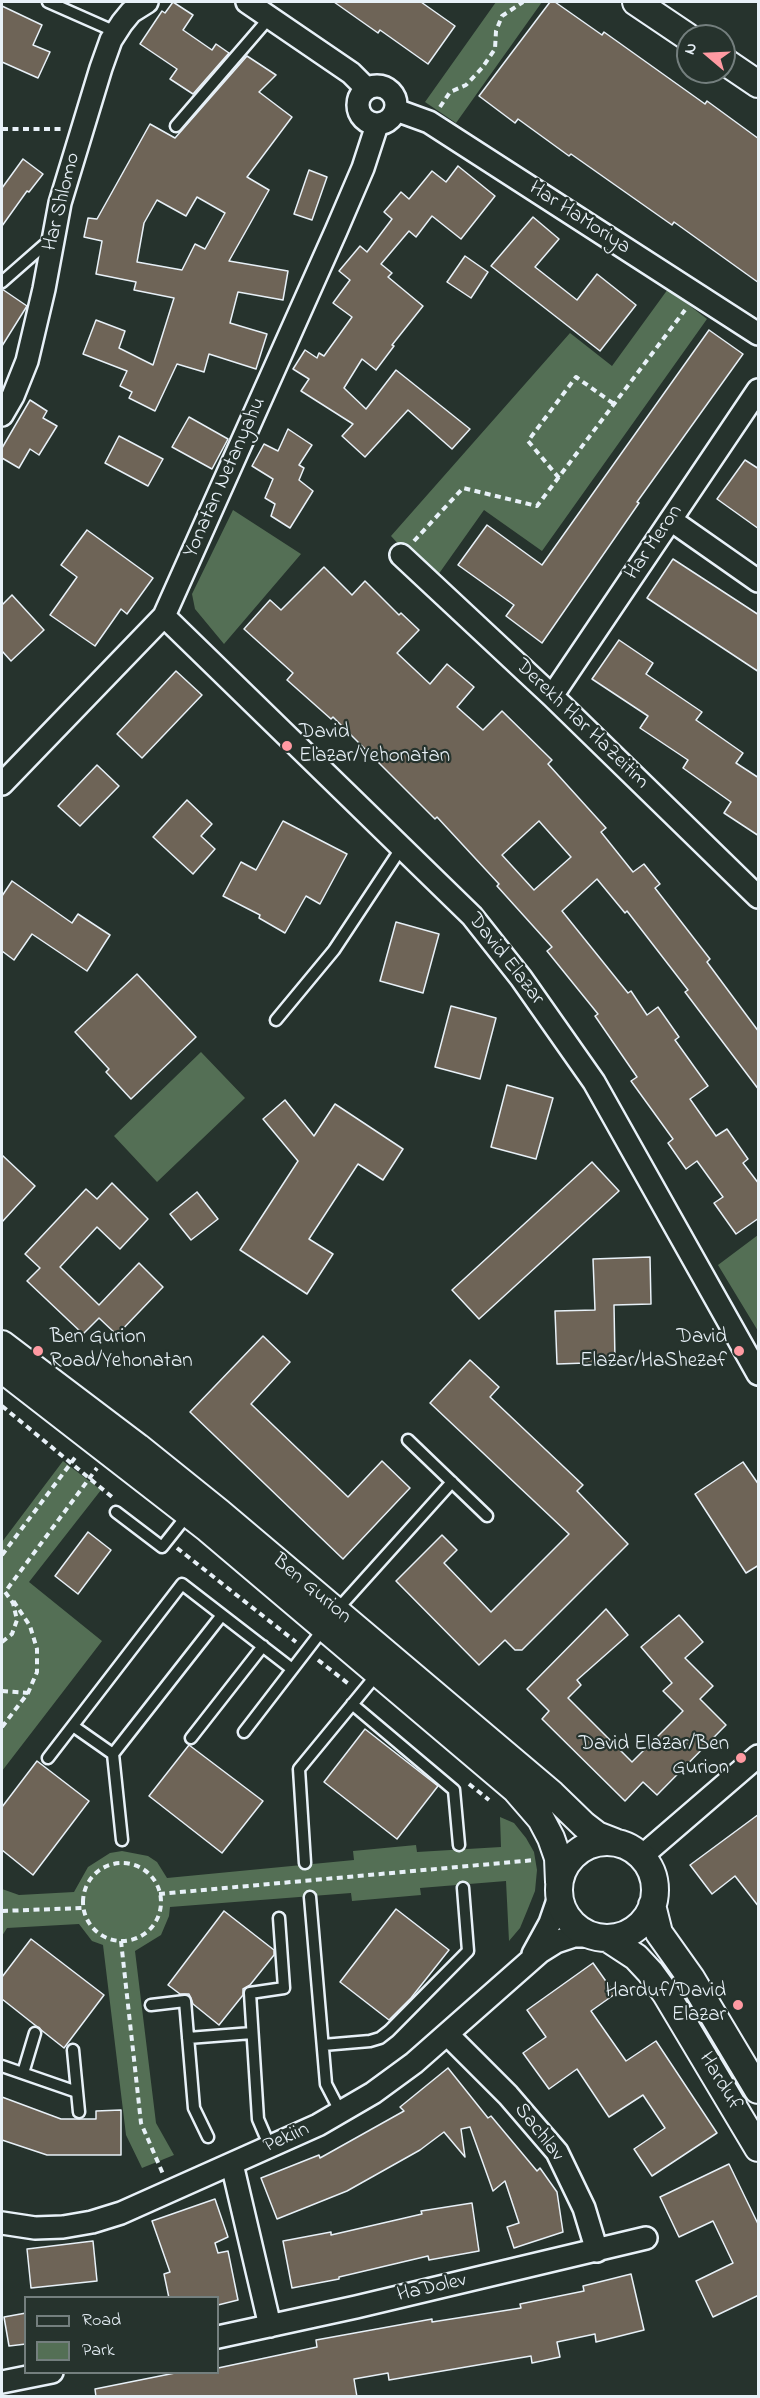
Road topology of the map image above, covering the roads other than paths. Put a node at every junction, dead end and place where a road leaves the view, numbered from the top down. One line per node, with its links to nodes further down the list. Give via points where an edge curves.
1 (48, 2): 7 (lane)
2 (147, 2): 7 (street, Har Shlomo, via 131,12)
3 (247, 2): 5 (street)
4 (636, 2): 6 (street)
5 (270, 17): 10 (street, via 344,68); 13 (lane)
6 (676, 29)
7 (116, 32): 14 (street, Har Shlomo, via 81,131)
8 (736, 69): 9 (street)
9 (759, 84)
10 (367, 89): 11 (street, via 385,87 394,97); 12 (street, via 359,100 359,110 366,121)
11 (396, 110): 12 (street, via 390,120); 16 (street, Har HaMoriya, via 429,122)
12 (377, 125): 22 (street, Yonatan Netanyahu, via 332,241)
13 (176, 126)
14 (53, 237): 15 (lane); 18 (street, Har Shlomo, via 27,361)
15 (2, 282)
16 (759, 334)
17 (759, 390): 19 (street, Har Meron)
18 (2, 415)
19 (671, 520): 21 (street); 23 (street, Har Meron)
20 (401, 555): 23 (street, Derekh Har HaZeitim)
21 (759, 581)
22 (164, 616): 24 (street, Yonatan Netanyahu); 25 (street, David Elazar)
23 (552, 696): 26 (street, Derekh Har HaZeitim)
24 (2, 784)
25 (402, 848): 27 (lane, via 334,950); 30 (street, David Elazar, via 472,916 572,1050 618,1121)
26 (759, 897)
27 (276, 1020)
28 (2, 1344): 37 (street, Ben Gurion, via 193,1491)
29 (2, 1369): 34 (street, Ben Gurion)
30 (759, 1374)
31 (408, 1440): 32 (lane)
32 (452, 1482): 35 (lane); 37 (lane)
33 (116, 1512): 34 (lane, via 162,1547)
34 (189, 1513): 37 (street, Ben Gurion)
35 (487, 1516)
36 (222, 1615): 38 (lane); 42 (lane, via 182,1584); 45 (lane)
37 (330, 1619): 39 (lane); 40 (street, Ben Gurion); 49 (street, Ben Gurion, via 552,1794 584,1825)
38 (263, 1646): 39 (lane); 44 (lane)
39 (292, 1670): 43 (lane)
40 (378, 1673): 41 (lane); 54 (street, Ben Gurion, via 530,1805 541,1819 558,1858)
41 (352, 1704): 50 (lane, via 454,1790); 52 (lane, via 299,1769)
42 (74, 1726): 45 (lane); 47 (lane)
43 (244, 1732)
44 (191, 1738)
45 (113, 1754): 48 (lane)
46 (759, 1756): 51 (street)
47 (48, 1758)
48 (122, 1840)
49 (615, 1842): 51 (street); 54 (street, via 600,1842 579,1850 565,1867)
50 (459, 1845)
51 (642, 1856): 56 (street, via 653,1875)
52 (305, 1863)
53 (463, 1888): 65 (lane, via 468,1951 380,2038)
54 (559, 1889): 58 (street, via 567,1917 578,1928); 59 (street, Pekiin, via 544,1936)
55 (310, 1897): 65 (lane)
56 (652, 1905): 58 (street, via 634,1929 621,1936); 69 (street, Harduf, via 659,1933)
57 (279, 1918): 62 (lane, via 284,1988 250,1993)
58 (599, 1937): 59 (street, Pekiin, via 581,1934 562,1940); 75 (street, Harduf, via 636,1957 650,1972)
59 (529, 1960): 63 (street, Pekiin)
60 (151, 2005): 64 (lane, via 185,2001)
61 (35, 2033): 68 (lane)
62 (252, 2033): 64 (lane); 74 (lane, via 258,2119)
63 (448, 2035): 72 (street, Pekiin, via 386,2084); 79 (street, Sachlav, via 508,2095 557,2152 584,2208)
64 (188, 2038): 73 (lane, via 195,2108)
65 (323, 2045): 72 (lane, via 327,2090)
66 (73, 2050): 70 (lane)
67 (2, 2066): 68 (lane)
68 (23, 2073): 70 (lane)
69 (759, 2090)
70 (77, 2092): 71 (lane)
71 (79, 2112)
72 (340, 2113): 74 (street, Pekiin)
73 (208, 2137)
74 (270, 2147): 76 (street, Pekiin)
75 (759, 2148)
76 (232, 2164): 77 (street, Pekiin, via 92,2222 35,2228); 80 (street)
77 (2, 2223)
78 (646, 2238): 79 (street, HaDolev)
79 (597, 2251): 80 (street, HaDolev)
80 (270, 2326): 81 (street, HaDolev)
81 (219, 2337)
82 (46, 2374): 83 (street)
83 (2, 2382)

